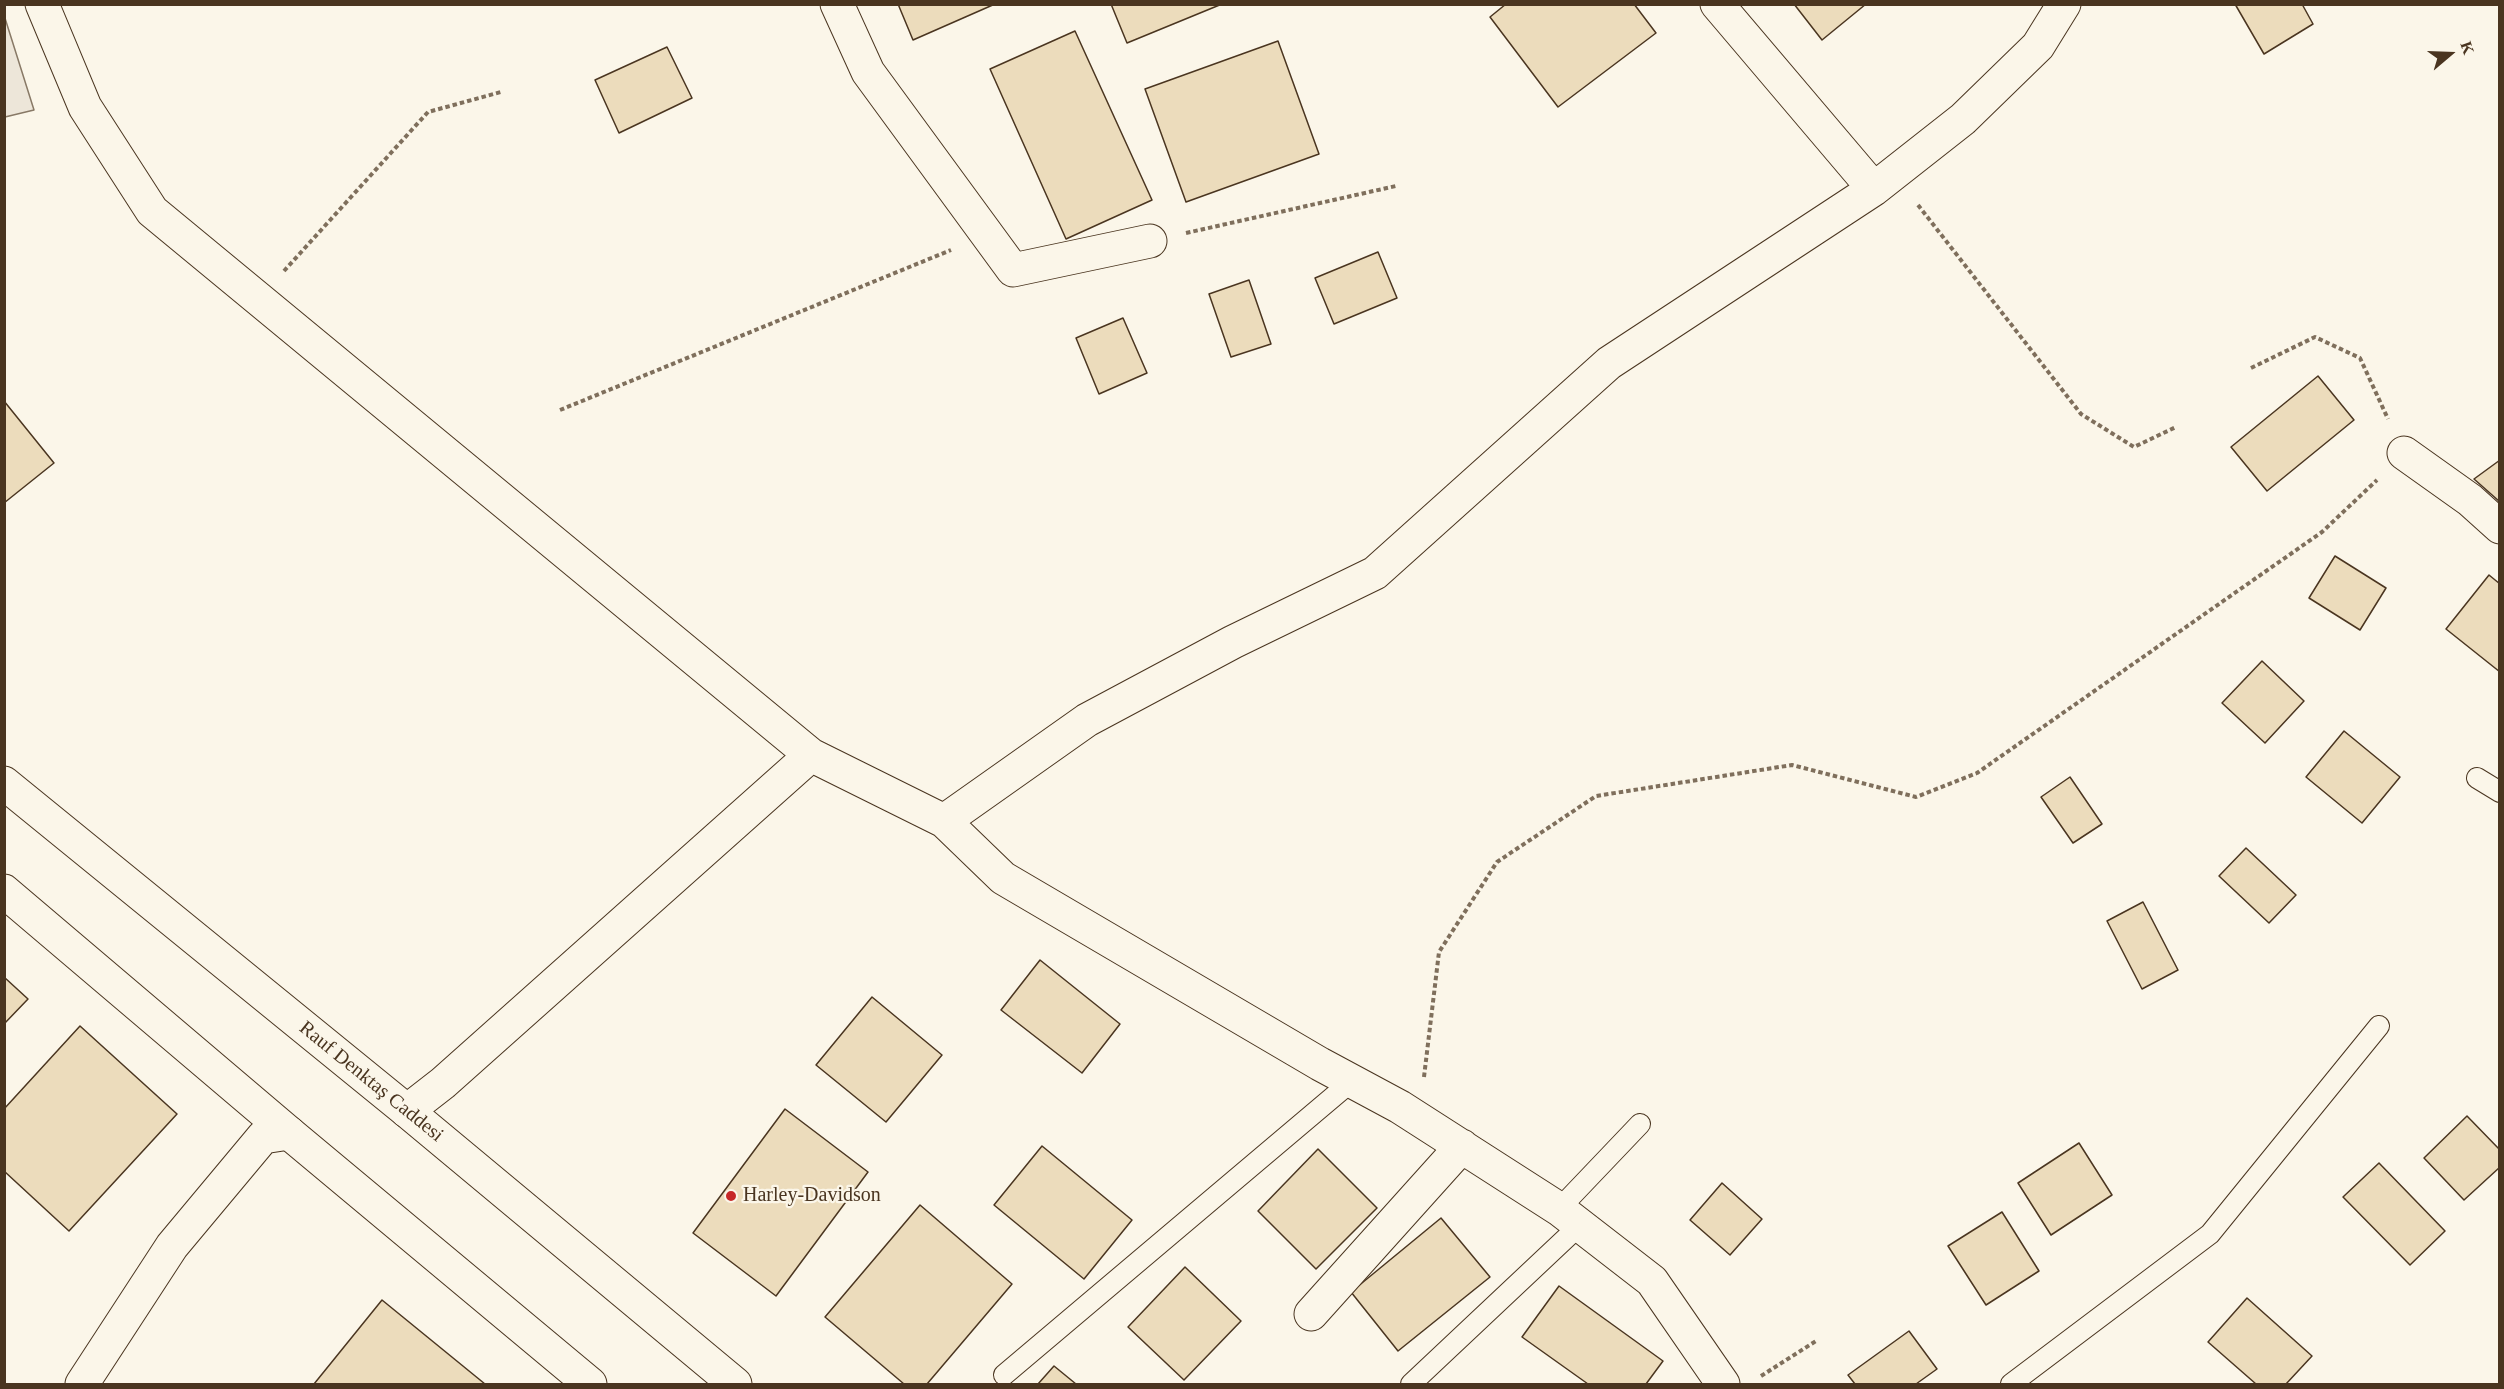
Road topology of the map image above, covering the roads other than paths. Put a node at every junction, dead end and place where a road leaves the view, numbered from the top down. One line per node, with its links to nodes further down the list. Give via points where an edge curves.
1 (42, 4): 9 (street, via 85,107 152,211)
2 (837, 4): 6 (street, via 868,72 1013,270)
3 (1717, 4): 5 (street)
4 (2064, 4): 5 (street, via 2038,46 1963,119)
5 (1883, 181): 13 (street, via 1610,363 1375,573 1233,642 1087,720)
6 (1150, 241)
7 (2404, 453): 8 (street)
8 (2499, 527)
9 (811, 755): 13 (street); 17 (street)
10 (2477, 778): 12 (lane)
11 (4, 783): 17 (street, Rauf Denktaş Caddesi)
12 (2499, 792)
13 (944, 821): 16 (street, via 1003,878)
14 (4, 891): 19 (street)
15 (2379, 1026): 29 (lane, via 2210,1234)
16 (1352, 1081): 20 (street); 23 (lane)
17 (407, 1111): 26 (street, Rauf Denktaş Caddesi)
18 (1640, 1125): 21 (lane)
19 (289, 1133): 24 (street, via 262,1137 172,1246); 25 (street)
20 (1462, 1146): 21 (street); 22 (street)
21 (1569, 1217): 27 (lane); 28 (street, via 1652,1281)
22 (1311, 1314)
23 (1004, 1375)
24 (82, 1384)
25 (590, 1384)
26 (735, 1384)
27 (1411, 1384)
28 (1723, 1384)
29 (2011, 1384)

